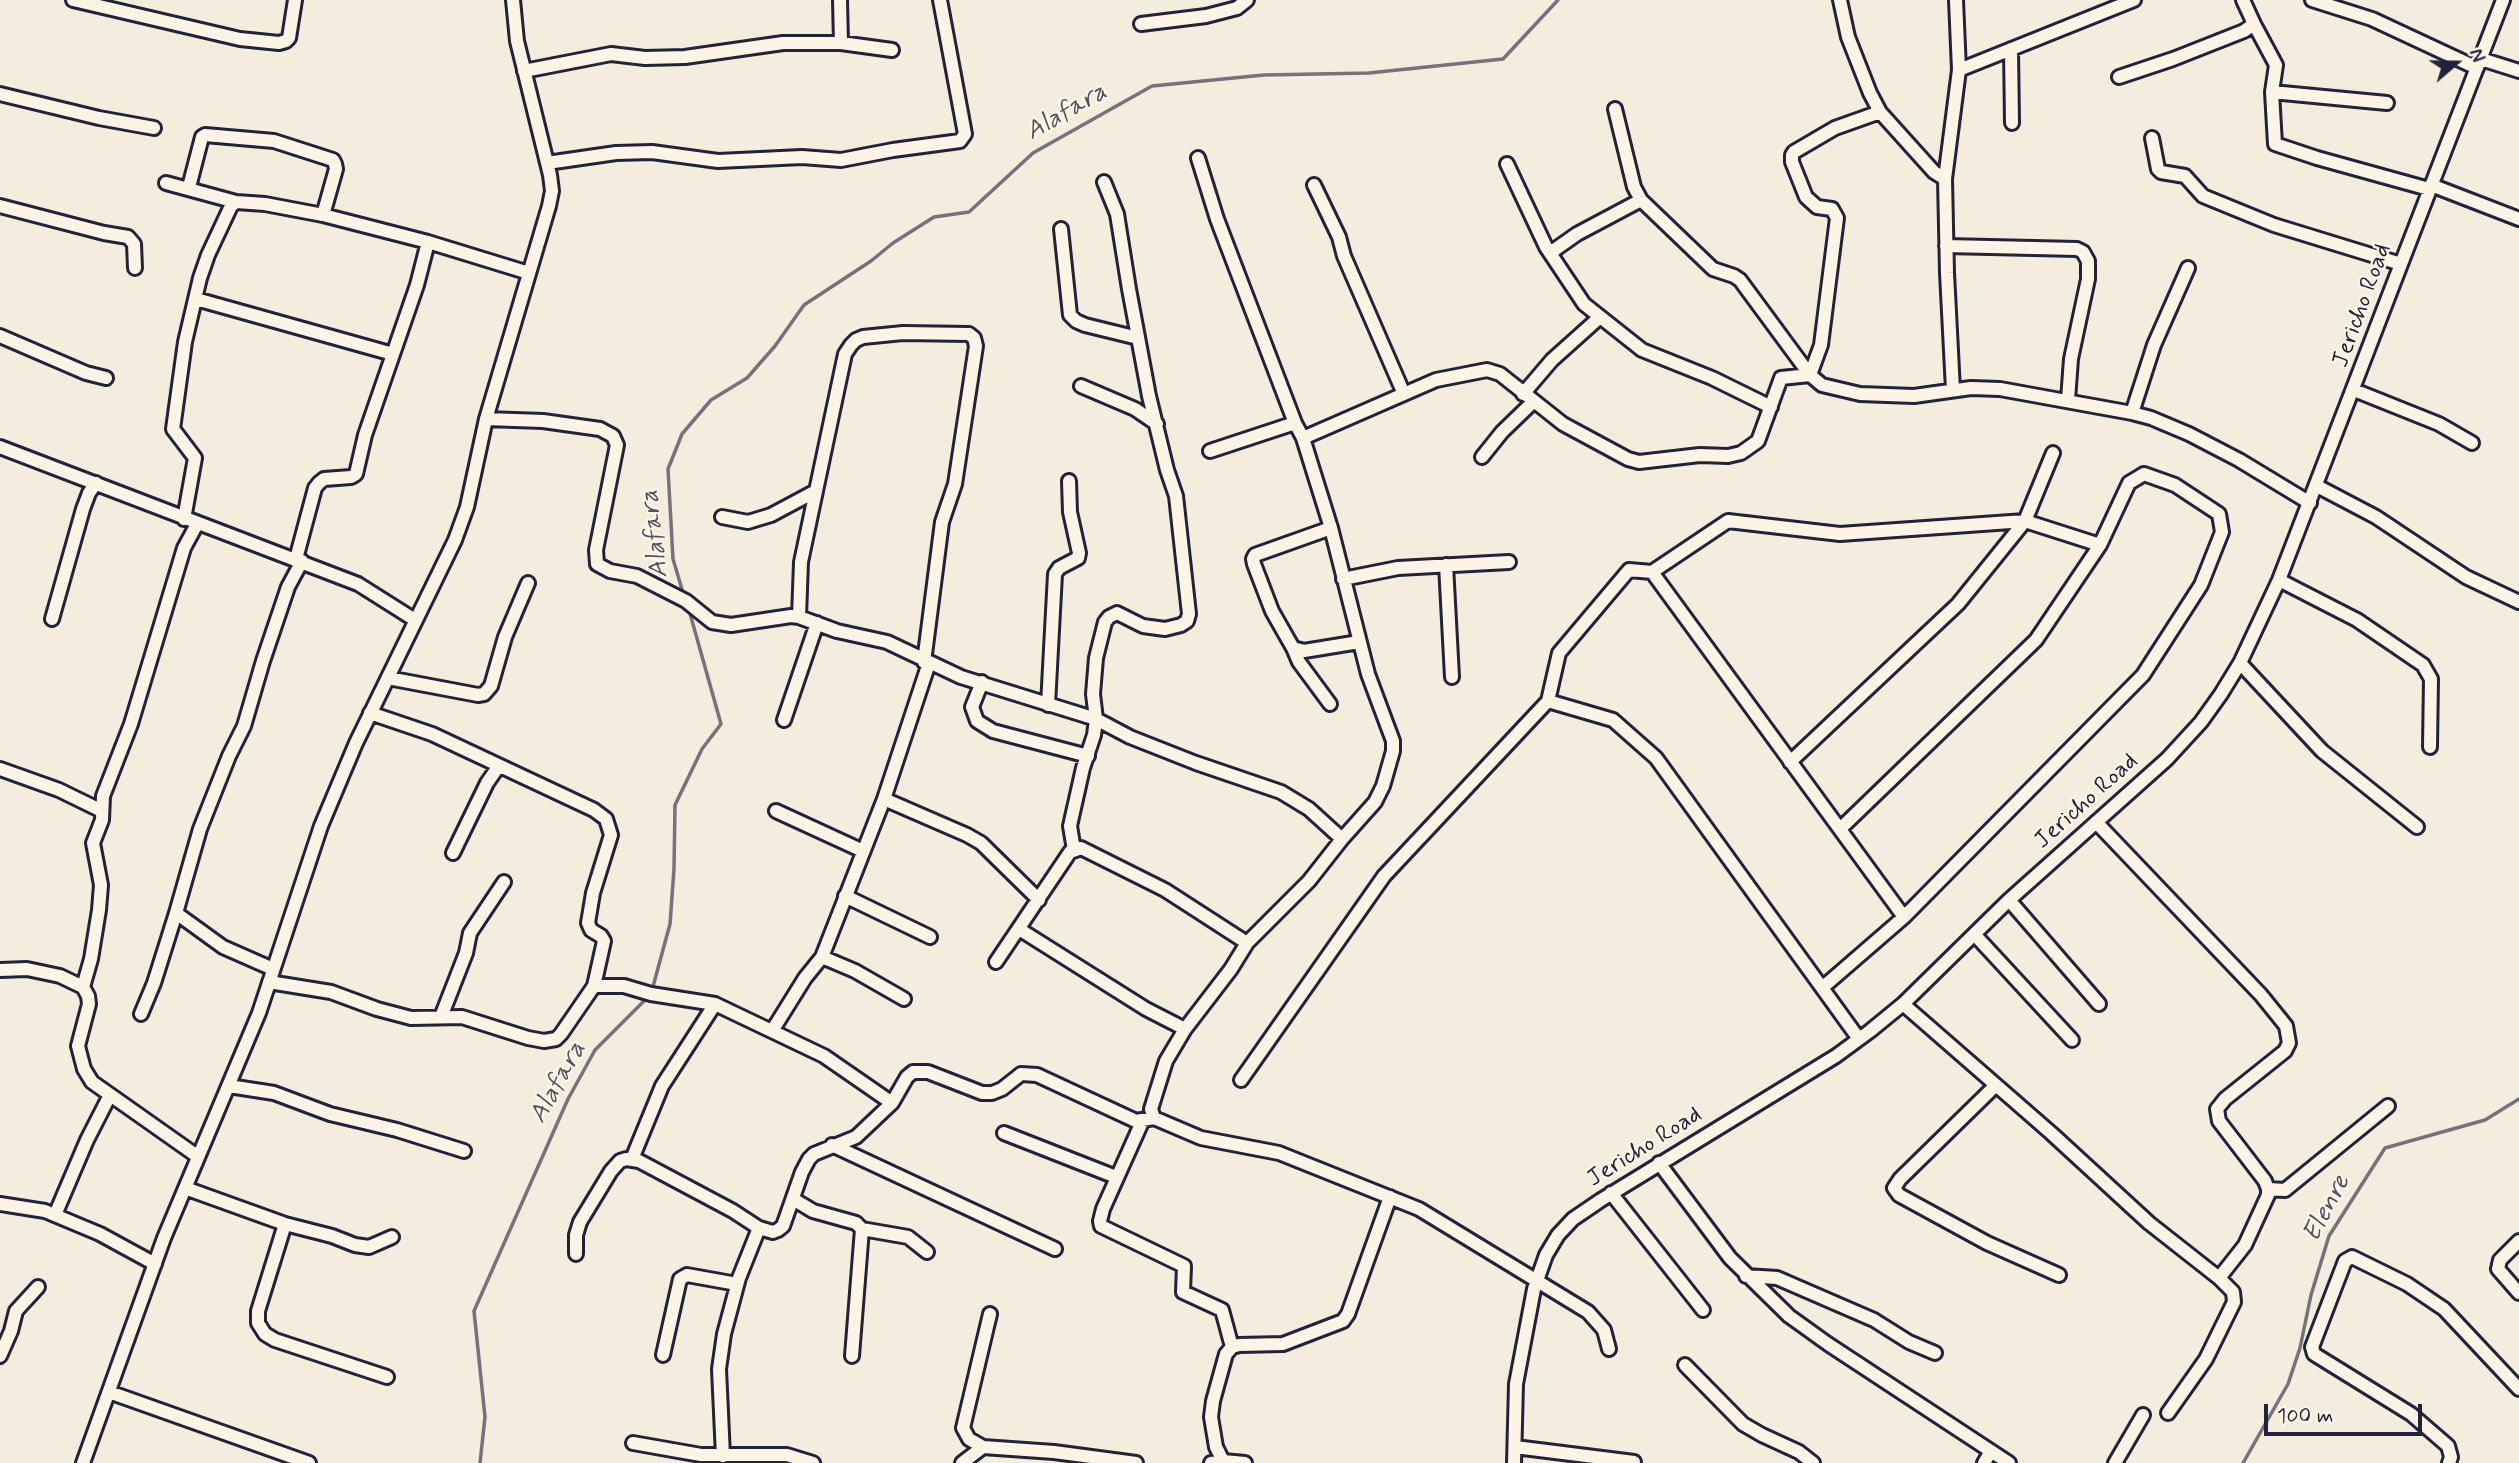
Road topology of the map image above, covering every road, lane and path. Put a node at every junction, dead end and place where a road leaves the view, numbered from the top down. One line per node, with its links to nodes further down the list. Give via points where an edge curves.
1 (73, 0): 2 (street, via 240,39 279,43 289,38)
2 (295, 0)
3 (513, 0): 20 (street)
4 (840, 0): 15 (street)
5 (940, 0): 32 (street, via 965,134 960,141 841,160 718,161 652,152)
6 (1247, 0): 13 (street, via 1237,8 1206,16)
7 (1840, 0): 27 (street, via 1847,37)
8 (1956, 0): 19 (street)
9 (2134, 0): 16 (street)
10 (2243, 0): 14 (street)
11 (2312, 0): 18 (street)
12 (2503, 0): 18 (street, Jericho Road)
13 (1141, 24)
14 (2254, 24): 22 (street, via 2231,37); 23 (street, via 2276,65)
15 (841, 43): 17 (street); 20 (street, via 783,43 685,57 611,54)
16 (2011, 49): 19 (street); 28 (street)
17 (892, 50)
18 (2479, 63): 21 (street); 39 (street, Jericho Road)
19 (1959, 70): 34 (street)
20 (524, 71): 32 (street)
21 (2519, 71)
22 (2119, 77)
23 (2272, 92): 25 (street); 39 (street, via 2273,139 2278,146)
24 (0, 94): 29 (street)
25 (2387, 103)
26 (1615, 109): 40 (street)
27 (1880, 112): 34 (street); 58 (street, via 1835,128 1792,155 1806,197 1817,207 1832,209 1836,218 1821,345)
28 (2011, 123)
29 (154, 128)
30 (2152, 138): 49 (street, via 2158,169 2185,176 2203,196 2274,225)
31 (1198, 158): 69 (street)
32 (547, 163): 52 (street, via 550,206)
33 (1507, 164): 48 (street)
34 (1945, 179): 47 (street)
35 (1104, 182): 56 (street, via 1117,214)
36 (166, 183): 38 (street)
37 (1314, 185): 63 (street)
38 (189, 187): 41 (street); 43 (street, via 205,135 274,141 335,164)
39 (2430, 187): 44 (street); 49 (street, Jericho Road)
40 (1641, 200): 48 (street); 58 (street, via 1713,269 1740,281)
41 (236, 202): 43 (street); 53 (street, via 208,255)
42 (0, 206): 50 (street, via 128,237 134,244)
43 (323, 215): 46 (street)
44 (2519, 219)
45 (1061, 229): 56 (street, via 1070,315 1085,325)
46 (428, 242): 52 (street); 57 (street)
47 (1946, 246): 61 (street); 65 (street, via 2083,251 2088,279 2071,359)
48 (1550, 253): 54 (street, via 1584,304)
49 (2401, 264): 62 (street, Jericho Road)
50 (135, 268)
51 (2188, 268): 67 (street, via 2154,345)
52 (530, 274): 68 (street)
53 (196, 299): 57 (street); 83 (street, via 173,429 195,458)
54 (1600, 317): 64 (street, via 1552,360); 66 (street, via 1642,350)
55 (0, 336): 59 (street)
56 (1138, 338): 70 (street)
57 (393, 354): 88 (street, via 356,474 318,482)
58 (1810, 375): 61 (street, via 1822,385 1860,394 1914,396); 66 (street, via 1781,378)
59 (106, 378)
60 (1082, 386): 70 (street)
61 (1953, 390): 65 (street, via 2000,389)
62 (2354, 390): 72 (street, via 2439,424); 79 (street, Jericho Road)
63 (1404, 394): 64 (street, via 1436,380 1487,370 1500,374); 71 (street)
64 (1528, 398): 66 (street, via 1563,424 1639,462 1741,453 1758,441); 76 (street)
65 (2068, 400): 67 (street)
66 (1771, 407)
67 (2132, 413): 81 (street, via 2189,434)
68 (486, 419): 96 (street, via 543,421 600,429 613,436 617,445 597,564 637,576 686,601 712,622 731,625); 98 (street, via 467,508)
69 (1295, 423): 71 (street); 74 (street)
70 (1157, 424): 111 (street, via 1176,496 1189,614 1181,625 1165,629 1143,626 1121,614 1109,617 1096,657)
71 (1303, 438): 86 (street)
72 (2472, 443)
73 (0, 447): 78 (street)
74 (1210, 451)
75 (2053, 453): 84 (street)
76 (1482, 457)
77 (1069, 481): 108 (street, via 1079,554 1055,574)
78 (96, 483): 83 (street); 97 (street, via 83,509)
79 (2317, 485): 81 (street, Jericho Road); 95 (street, via 2376,517 2466,577)
80 (816, 491): 82 (street, via 748,522); 96 (street, via 801,562); 102 (street, via 845,354 856,340 903,333 973,337 976,346 955,484 942,522)
81 (2310, 503): 93 (street, Jericho Road)
82 (722, 517)
83 (184, 519): 85 (street)
84 (2025, 521): 87 (street); 91 (street, via 1840,534 1728,521); 115 (street, via 1958,604)
85 (197, 524): 88 (street); 121 (street, via 184,548 131,724 103,796)
86 (1331, 528): 92 (street); 101 (street, via 1253,559 1272,611)
87 (2100, 545): 125 (street, via 2036,640); 135 (street, via 2129,483 2144,474 2175,485 2219,514 2222,532 2201,585 2143,675)
88 (299, 560): 98 (street, via 358,584); 134 (street, via 244,726 200,829)
89 (1508, 562): 90 (street)
90 (1446, 565): 92 (street); 104 (street)
91 (1652, 572): 107 (street, via 1629,570 1559,653); 115 (street)
92 (1343, 579): 100 (street)
93 (2279, 580): 103 (street, Jericho Road); 113 (street, via 2357,620 2423,664 2431,679)
94 (528, 583): 105 (street, via 491,686 484,694)
95 (2519, 602)
96 (799, 617): 99 (street)
97 (52, 619)
98 (415, 620): 105 (street)
99 (817, 623): 102 (street, via 887,642); 112 (street)
100 (1359, 642): 101 (street, via 1304,651); 126 (street, via 1393,751 1375,802)
101 (1293, 648): 109 (street)
102 (926, 663): 106 (street); 120 (street)
103 (2240, 663): 123 (street, Jericho Road, via 2201,722); 124 (street, via 2322,751)
104 (1452, 677)
105 (388, 678): 110 (street)
106 (982, 682): 108 (street); 114 (street, via 972,707 977,721 993,731)
107 (1548, 701): 147 (street, via 1614,720 1656,758); 158 (street, via 1384,876)
108 (1048, 705): 111 (street)
109 (1330, 705)
110 (370, 713): 116 (street, via 432,734); 142 (street, via 321,826)
111 (1096, 719): 114 (street); 126 (street, via 1152,746 1282,792)
112 (784, 720)
113 (2430, 747)
114 (1088, 756): 127 (street, via 1070,826)
115 (1790, 762): 125 (street)
116 (498, 767): 129 (street); 145 (street, via 594,810 610,827 589,913 589,927 604,941)
117 (0, 769): 121 (street)
118 (0, 777): 119 (street)
119 (0, 783)
120 (884, 799): 128 (street); 132 (street, via 981,843)
121 (102, 811): 146 (street, via 93,843 101,885 100,909)
122 (776, 811): 128 (street)
123 (2096, 822): 133 (street, Jericho Road); 173 (street, via 2286,1026 2289,1043 2284,1051 2217,1109 2219,1121)
124 (2417, 827)
125 (1840, 829): 135 (street)
126 (1342, 839): 139 (street, via 1309,881)
127 (1074, 850): 132 (street); 139 (street, via 1081,848 1165,890)
128 (863, 851): 131 (street)
129 (453, 853)
130 (504, 882): 153 (street, via 470,933)
131 (845, 897): 138 (street); 140 (street)
132 (1039, 900): 136 (street)
133 (2009, 900): 137 (street, Jericho Road); 151 (street)
134 (176, 913): 142 (street, via 223,947); 152 (street)
135 (1904, 916): 147 (street)
136 (1019, 929): 141 (street); 154 (street)
137 (1975, 935): 150 (street, Jericho Road); 157 (street)
138 (930, 937)
139 (1247, 943): 154 (street)
140 (822, 957): 148 (street); 155 (street)
141 (996, 962)
142 (273, 969): 144 (street)
143 (0, 970): 146 (street, via 27,969 60,976)
144 (269, 982): 153 (street, via 331,992 411,1018); 160 (street)
145 (594, 986): 149 (street, via 624,986); 153 (street, via 561,1034 551,1041 462,1017)
146 (83, 988): 161 (street, via 89,1000 79,1058 92,1082)
147 (1822, 988): 156 (street)
148 (904, 999)
149 (715, 1004): 155 (street); 169 (street, via 662,1086)
150 (1903, 1004): 156 (street, Jericho Road); 159 (street)
151 (2099, 1004)
152 (141, 1014)
153 (441, 1017)
154 (1185, 1029): 164 (street, via 1166,1061)
155 (772, 1031): 162 (street, via 824,1056)
156 (1859, 1039): 170 (street, Jericho Road)
157 (2072, 1040)
158 (1241, 1080)
159 (1996, 1084): 188 (street, via 1900,1179 1895,1191 1987,1243); 190 (street, via 2148,1223)
160 (229, 1086): 167 (street, via 274,1093 330,1114); 168 (street)
161 (110, 1095): 168 (street); 178 (street)
162 (892, 1104): 164 (street, via 914,1072 928,1072 982,1093 1002,1089 1029,1073 1136,1121); 166 (street, via 856,1137)
163 (2388, 1106): 173 (street, via 2285,1190)
164 (1148, 1120): 171 (street); 175 (street, via 1201,1138 1279,1153)
165 (1004, 1133): 171 (street)
166 (832, 1145): 176 (street, via 809,1159); 184 (street)
167 (464, 1151)
168 (197, 1156): 172 (street)
169 (632, 1159): 180 (street); 186 (street, via 620,1161 598,1191 580,1222)
170 (1659, 1163): 174 (street, Jericho Road); 189 (street)
171 (1116, 1177): 197 (street, via 1101,1226 1184,1266 1183,1292 1222,1310)
172 (184, 1188): 179 (street); 187 (street)
173 (2268, 1189): 190 (street, via 2245,1245)
174 (1611, 1193): 191 (street, Jericho Road, via 1558,1235); 195 (street)
175 (1390, 1197): 191 (street, via 1419,1209); 197 (street, via 1343,1321 1283,1344)
176 (793, 1199): 180 (street, via 783,1226 773,1232); 181 (street)
177 (0, 1204): 178 (street)
178 (55, 1215): 187 (street)
179 (285, 1224): 182 (street, via 364,1247); 204 (street, via 258,1311 265,1334)
180 (759, 1228): 192 (street)
181 (862, 1229): 185 (street, via 908,1237); 202 (street)
182 (392, 1237)
183 (2519, 1241): 194 (street, via 2500,1260 2498,1269)
184 (1055, 1249)
185 (927, 1252)
186 (576, 1254)
187 (155, 1264): 206 (street)
188 (2059, 1275)
189 (1746, 1276): 199 (street, via 1777,1278 1874,1320); 212 (street, via 1828,1344)
190 (2219, 1278): 207 (street, via 2233,1292 2234,1302 2206,1359)
191 (1536, 1280): 198 (street, via 1588,1312 1604,1330); 211 (street, Jericho Road, via 1516,1384)
192 (737, 1284): 200 (street, via 687,1275 680,1279); 213 (street, via 719,1369)
193 (38, 1287): 201 (street, via 16,1311)
194 (2519, 1293)
195 (1703, 1310)
196 (990, 1314): 210 (street, via 963,1428 969,1439)
197 (1233, 1347): 215 (street, via 1226,1354 1213,1401)
198 (1609, 1349)
199 (1935, 1353)
200 (663, 1354)
201 (0, 1356)
202 (852, 1356)
203 (1685, 1364): 224 (street, via 1743,1423)
204 (387, 1377)
205 (2519, 1389): 228 (street, via 2444,1309 2407,1284 2352,1257 2346,1261 2312,1347 2314,1354 2411,1414 2448,1446)
206 (108, 1392): 217 (street); 218 (street)
207 (2168, 1413)
208 (2143, 1415): 227 (street)
209 (633, 1443): 213 (street)
210 (983, 1447): 214 (street); 220 (street)
211 (1515, 1447): 216 (street); 223 (street, Jericho Road)
212 (1992, 1451): 225 (street); 226 (street)
213 (723, 1456): 219 (street, via 776,1454)
214 (1025, 1457): 221 (street, via 1054,1452)
215 (1217, 1462): 222 (street)
216 (1634, 1462)
217 (83, 1463)
218 (309, 1463)
219 (813, 1463)
220 (962, 1463)
221 (1136, 1463)
222 (1245, 1463)
223 (1514, 1463)
224 (1814, 1463)
225 (1984, 1463)
226 (2009, 1463)
227 (2115, 1463)
228 (2449, 1463)

